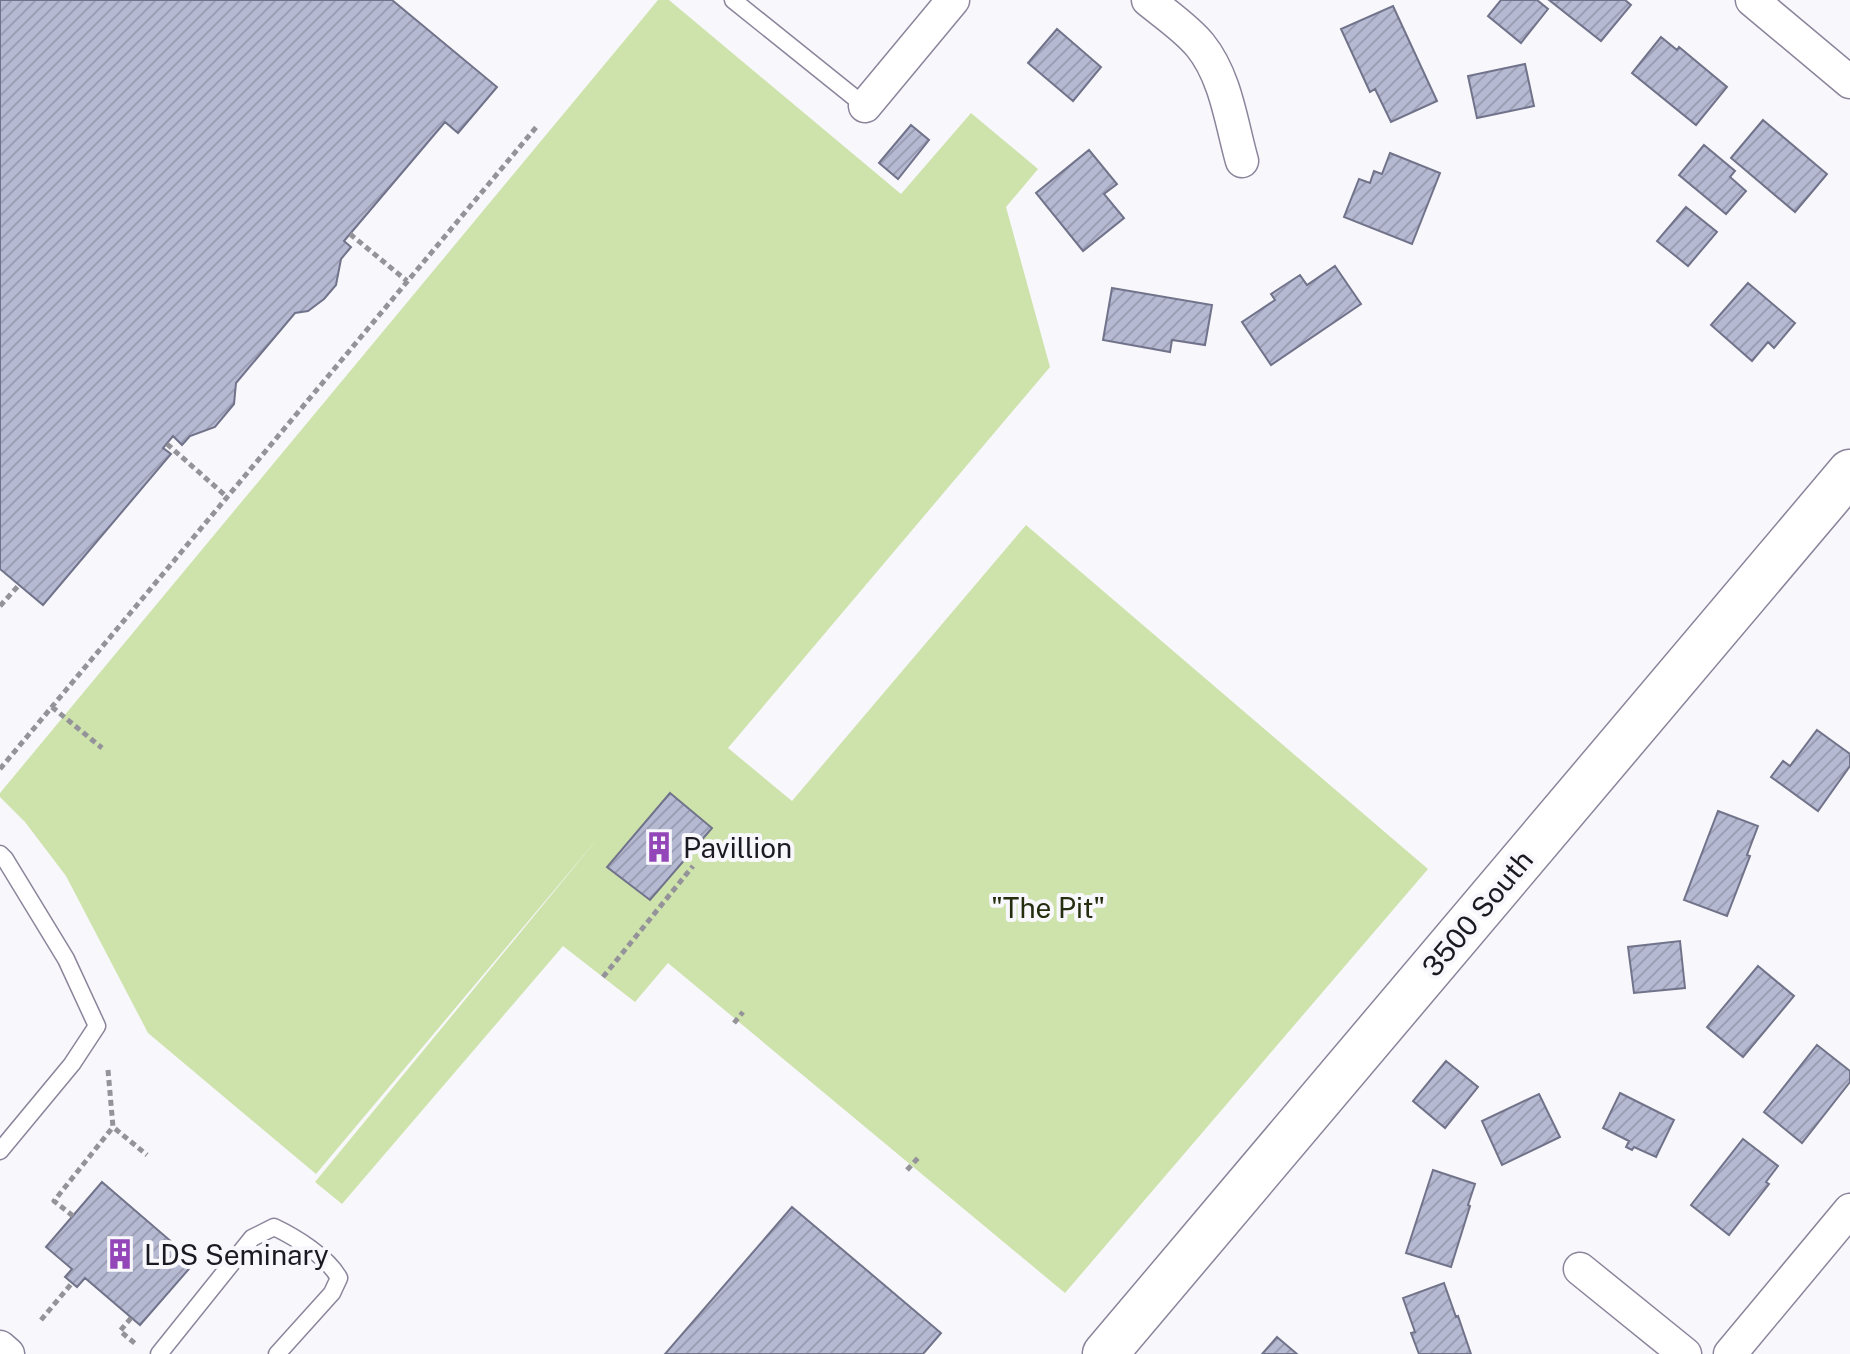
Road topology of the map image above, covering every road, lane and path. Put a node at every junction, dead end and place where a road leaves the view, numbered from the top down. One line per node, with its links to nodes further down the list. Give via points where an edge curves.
1 (733, 0): 6 (lane)
2 (953, 0): 6 (street)
3 (1148, 0): 8 (street, via 1198,42 1214,63)
4 (1752, 0): 5 (street)
5 (1850, 82)
6 (865, 106)
7 (538, 125): 10 (path)
8 (1242, 161)
9 (350, 234): 10 (path)
10 (407, 281): 13 (path)
11 (167, 444): 13 (path)
12 (1850, 472): 41 (main road, 3500 South)
13 (227, 497): 16 (path)
14 (19, 585): 15 (path)
15 (0, 606)
16 (52, 707): 17 (path); 18 (path)
17 (102, 748)
18 (0, 769)
19 (0, 854): 26 (lane, via 66,959 97,1026)
20 (693, 866): 21 (path)
21 (603, 977)
22 (743, 1012): 23 (path)
23 (734, 1023)
24 (108, 1070): 25 (path)
25 (113, 1127): 27 (path); 31 (path, via 54,1201)
26 (0, 1151)
27 (147, 1155)
28 (918, 1158): 29 (path)
29 (907, 1170)
30 (1850, 1210): 43 (street)
31 (73, 1216)
32 (1580, 1269): 42 (street)
33 (72, 1283): 35 (path)
34 (131, 1318): 37 (path, via 120,1331)
35 (41, 1320)
36 (0, 1347): 38 (street)
37 (140, 1347)
38 (8, 1354)
39 (159, 1354): 40 (lane, via 252,1238 274,1227 334,1268 339,1278 332,1293)
40 (277, 1354)
41 (1105, 1354)
42 (1685, 1354)
43 (1730, 1354)

